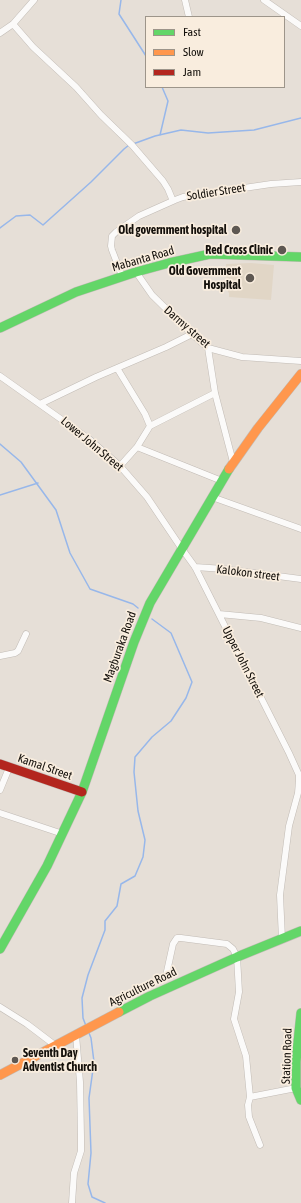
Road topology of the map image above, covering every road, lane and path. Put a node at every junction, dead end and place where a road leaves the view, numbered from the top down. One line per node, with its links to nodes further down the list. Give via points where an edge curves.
1 (34, 0): 5 (street)
2 (185, 0): 4 (street)
3 (264, 0): 6 (street)
4 (188, 16)
5 (13, 24): 7 (street); 9 (street, via 132,144 163,181)
6 (301, 26)
7 (0, 33)
8 (301, 182): 9 (street, Soldier Street, via 257,186 183,197)
9 (173, 201): 12 (street, Soldier Street, via 139,216 112,236 112,250)
10 (301, 257): 11 (street, Mabanta Road, via 210,254)
11 (136, 272): 12 (street, Mabanta Road); 14 (street, Darmy street, via 152,295)
12 (122, 276): 13 (street, Mabanta Road, via 76,292)
13 (0, 328)
14 (192, 334): 15 (street, Darmy street); 17 (street)
15 (208, 348): 16 (street, Darmy street, via 242,357); 20 (street)
16 (301, 361)
17 (117, 368): 21 (street); 22 (street)
18 (301, 374): 24 (street, Magburaka Road)
19 (0, 376): 21 (street, Lower John Street)
20 (215, 393): 22 (street); 24 (street)
21 (40, 404): 25 (street, Lower John Street, via 89,439)
22 (150, 426): 23 (street)
23 (137, 446): 25 (street); 26 (street)
24 (233, 462): 26 (street, Magburaka Road)
25 (120, 466): 29 (street, Lower John Street, via 146,497)
26 (222, 481): 27 (street, Magburaka Road)
27 (212, 496): 28 (street); 29 (street, Magburaka Road)
28 (301, 530)
29 (182, 549): 30 (street, Upper John Street); 40 (street, Magburaka Road, via 145,614)
30 (196, 567): 31 (street, Kalokon street); 32 (street, Upper John Street)
31 (301, 580)
32 (219, 614): 33 (street, via 261,618); 38 (street, Upper John Street)
33 (301, 628)
34 (26, 634): 35 (street, via 18,651)
35 (0, 656)
36 (0, 764): 37 (street, Kamal Street)
37 (9, 768): 39 (street); 40 (street, Kamal Street)
38 (300, 774): 44 (street, via 289,826 280,895)
39 (0, 790)
40 (82, 792): 42 (street, Magburaka Road)
41 (0, 814): 42 (street)
42 (63, 834): 45 (street, Magburaka Road)
43 (301, 931): 44 (street, Agriculture Road)
44 (282, 939): 46 (street, Agriculture Road)
45 (0, 949)
46 (237, 957): 47 (street, via 227,944 177,938 173,944); 50 (street, Agriculture Road, via 150,996); 54 (street, via 239,992 234,1019 246,1056)
47 (166, 976)
48 (0, 1007): 51 (street)
49 (301, 1012): 53 (street, Station Road)
50 (78, 1034): 51 (street, Agriculture Road); 57 (street, via 81,1151 74,1173)
51 (56, 1046): 52 (street, Agriculture Road)
52 (0, 1075)
53 (296, 1088): 54 (street); 55 (street, Station Road)
54 (250, 1097): 56 (street, via 250,1117)
55 (301, 1100)
56 (260, 1145)
57 (72, 1203)

